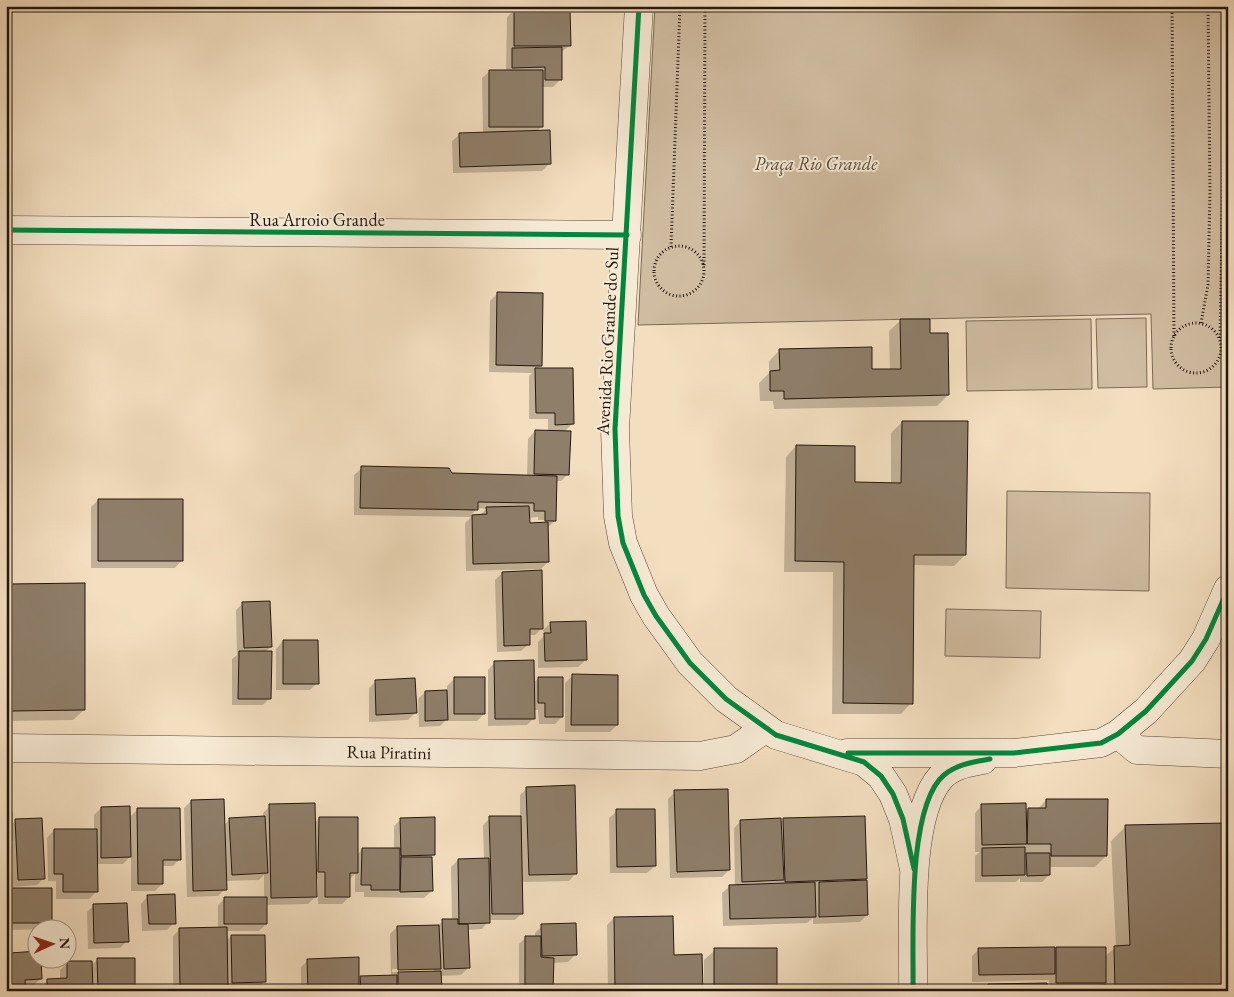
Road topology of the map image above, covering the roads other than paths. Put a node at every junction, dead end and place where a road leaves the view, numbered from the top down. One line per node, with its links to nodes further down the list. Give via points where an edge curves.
1 (639, 6): 3 (street, Avenida Rio Grande do Sul)
2 (6, 230): 3 (street, Rua Arroio Grande)
3 (627, 235): 5 (street, Avenida Rio Grande do Sul, via 615,429 618,516 623,543 644,595 672,640 726,699)
4 (1228, 589): 6 (street, Avenida Rio Grande do Sul, via 1206,639 1192,660 1146,711)
5 (766, 728): 7 (street, Rua Piratini, via 736,749 700,756); 8 (street, Avenida Rio Grande do Sul, via 788,739)
6 (1118, 734): 9 (street, Avenida Rio Grande do Sul, via 1092,746); 10 (street, via 1137,750)
7 (6, 748)
8 (837, 753): 9 (street, Avenida Rio Grande do Sul); 11 (street, Avenida Rio Grande do Sul, via 864,762 881,776 893,794 903,819)
9 (1014, 754): 11 (street, Avenida Rio Grande do Sul, via 957,766 942,776 926,805)
10 (1228, 754)
11 (914, 869): 12 (street, Avenida Rio Grande do Sul)
12 (913, 991)

